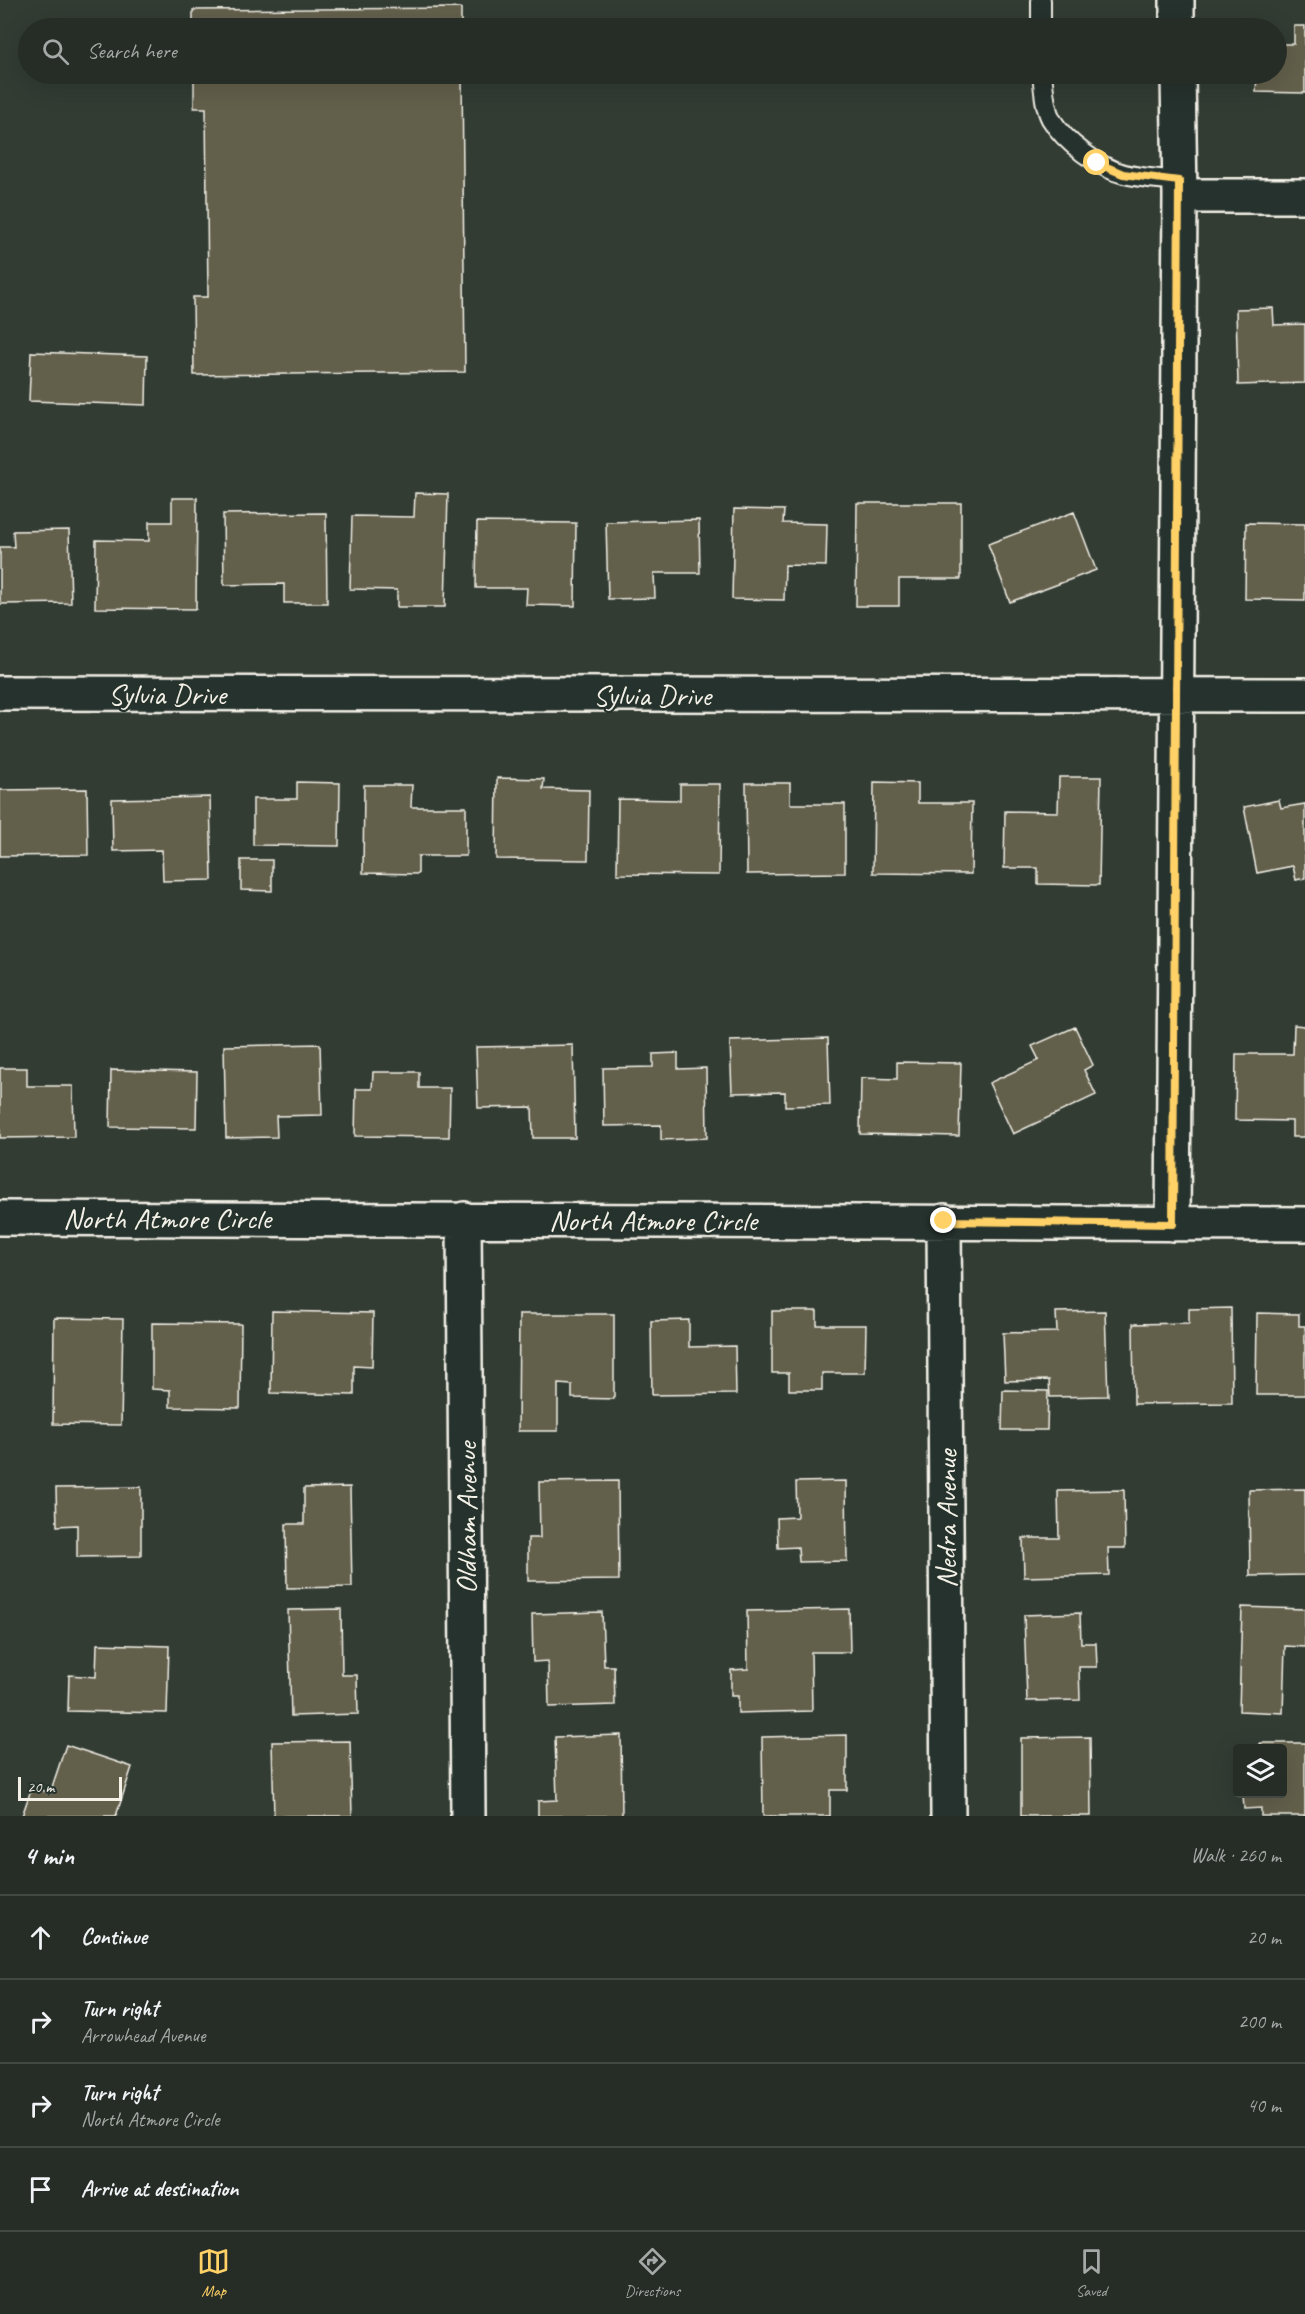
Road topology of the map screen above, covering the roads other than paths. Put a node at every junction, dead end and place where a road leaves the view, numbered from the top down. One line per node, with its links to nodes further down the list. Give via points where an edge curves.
1 (1041, 0): 3 (lane)
2 (1177, 0): 4 (street)
3 (1041, 18)
4 (1177, 18)
5 (1043, 84): 7 (lane, via 1051,118 1065,136 1097,163)
6 (1178, 84): 7 (street)
7 (1179, 189): 8 (street); 10 (street)
8 (1305, 196)
9 (0, 693): 10 (street, Sylvia Drive)
10 (1177, 695): 11 (street, Sylvia Drive); 15 (street)
11 (1305, 695)
12 (0, 1218): 13 (street, North Atmore Circle)
13 (464, 1219): 14 (street, North Atmore Circle); 17 (street, Oldham Avenue)
14 (944, 1221): 15 (street, North Atmore Circle); 18 (street, Nedra Avenue)
15 (1173, 1224): 16 (street, North Atmore Circle)
16 (1305, 1224)
17 (468, 1816)
18 (948, 1816)

